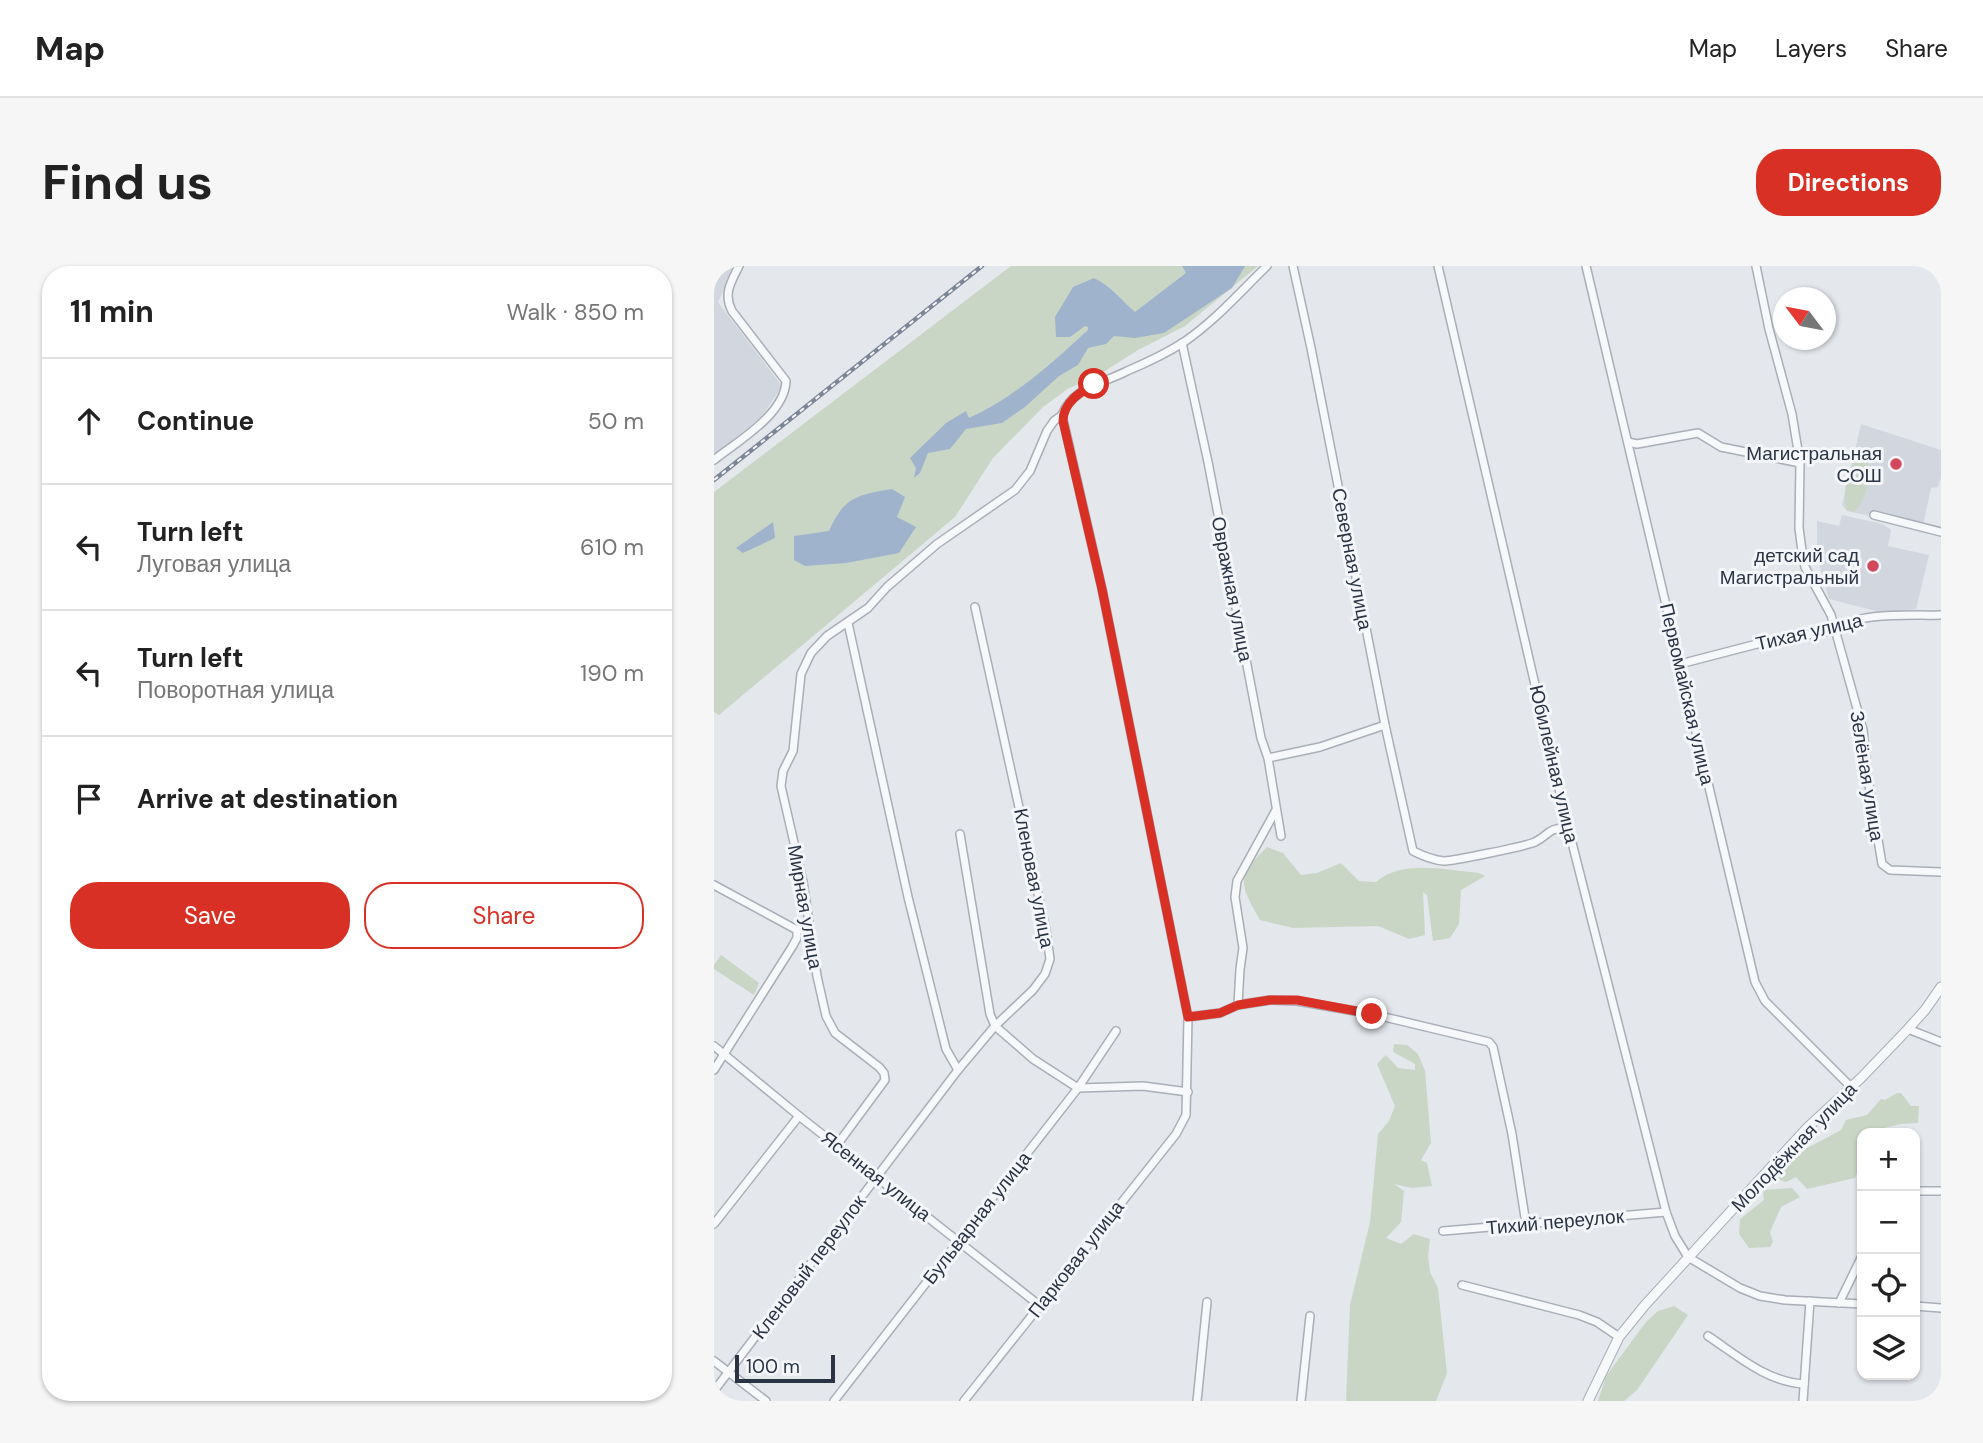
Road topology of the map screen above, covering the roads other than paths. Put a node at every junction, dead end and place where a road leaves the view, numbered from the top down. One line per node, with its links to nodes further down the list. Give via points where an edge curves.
1 (739, 266): 10 (street, via 727,301 786,382 786,393 776,410)
2 (1268, 266): 7 (street)
3 (1293, 266): 19 (street, Северная улица)
4 (1438, 266): 22 (street, Юбилейная улица)
5 (1586, 266): 9 (street, Первомайская улица)
6 (1756, 266): 11 (street)
7 (1182, 343): 8 (street, via 1082,391); 20 (street, Овражная улица)
8 (1063, 412): 16 (street, via 1047,431 1030,471 1015,490 937,544); 31 (street)
9 (1628, 442): 11 (street, via 1698,433 1721,447); 18 (street, Первомайская улица)
10 (714, 460)
11 (1800, 463): 17 (street, via 1799,528 1805,567)
12 (1874, 515): 13 (street)
13 (1941, 532)
14 (975, 607): 32 (street, Кленовая улица, via 1050,958 1033,990)
15 (1941, 615): 17 (street, Тихая улица, via 1872,618 1842,624)
16 (848, 622): 27 (street, Мирная улица, via 811,653 801,674 793,751 781,786); 39 (street, via 914,922 946,1049)
17 (1835, 630): 18 (street, Тихая улица); 25 (street, Зелёная улица, via 1863,730 1882,864 1891,870)
18 (1679, 664): 40 (street, Первомайская улица, via 1759,993)
19 (1385, 725): 20 (street, via 1320,747); 22 (street, Северная улица, via 1413,851 1446,861 1519,847 1535,842 1550,829)
20 (1268, 758): 21 (street, Овражная улица)
21 (1276, 810): 24 (street, Овражная улица); 30 (street, via 1237,881 1243,948)
22 (1568, 827): 48 (street, Юбилейная улица)
23 (960, 834): 32 (street)
24 (1281, 836)
25 (1941, 872)
26 (714, 885): 28 (street)
27 (810, 928): 28 (street); 44 (street, Мирная улица, via 832,1028 879,1067 885,1080)
28 (797, 930): 37 (street, via 792,947)
29 (1941, 987): 33 (street, Молодёжная улица)
30 (1238, 1005): 31 (street, via 1220,1013); 49 (street, via 1297,1000 1489,1042 1512,1134)
31 (1188, 1017): 42 (street)
32 (995, 1026): 39 (street, Кленовая улица); 41 (street, via 1033,1059)
33 (1908, 1028): 35 (street); 40 (street, Молодёжная улица)
34 (1116, 1031): 41 (street, Бульварная улица)
35 (1941, 1042)
36 (714, 1046): 37 (street, Ясенная улица)
37 (725, 1055): 38 (street); 43 (street, Ясенная улица)
38 (714, 1070)
39 (958, 1070): 45 (street, Кленовая улица)
40 (1851, 1087): 53 (street, Молодёжная улица)
41 (1078, 1088): 42 (street, via 1143,1086); 52 (street, Бульварная улица)
42 (1188, 1092): 60 (street, Парковая улица, via 1186,1115 1176,1134)
43 (799, 1116): 44 (street, Ясенная улица); 50 (street)
44 (837, 1145): 45 (street, Ясенная улица)
45 (878, 1177): 52 (street, Ясенная улица); 67 (street, Кленовый переулок)
46 (1920, 1191): 47 (street)
47 (1941, 1191)
48 (1666, 1212): 49 (street, Тихий переулок); 53 (street, Юбилейная улица)
49 (1526, 1223): 51 (street, Тихий переулок)
50 (714, 1224)
51 (1443, 1231)
52 (959, 1242): 60 (street, Ясенная улица); 71 (street, Бульварная улица)
53 (1688, 1257): 56 (street, via 1760,1296); 65 (street, Молодёжная улица)
54 (1857, 1266): 58 (street)
55 (1462, 1285): 65 (street, via 1579,1315)
56 (1810, 1301): 58 (street); 68 (street)
57 (1207, 1302): 73 (street)
58 (1839, 1303): 59 (street)
59 (1857, 1304)
60 (1039, 1305): 72 (street, Парковая улица)
61 (1920, 1306): 62 (street)
62 (1941, 1308)
63 (1310, 1316): 74 (street)
64 (1708, 1336): 68 (street, via 1762,1373)
65 (1619, 1337): 75 (street, Молодёжная улица)
66 (714, 1361): 67 (street)
67 (729, 1373): 69 (street, Кленовый переулок); 70 (street)
68 (1804, 1384): 76 (street)
69 (714, 1391)
70 (766, 1401)
71 (834, 1401)
72 (964, 1401)
73 (1197, 1401)
74 (1301, 1401)
75 (1588, 1401)
76 (1803, 1401)

